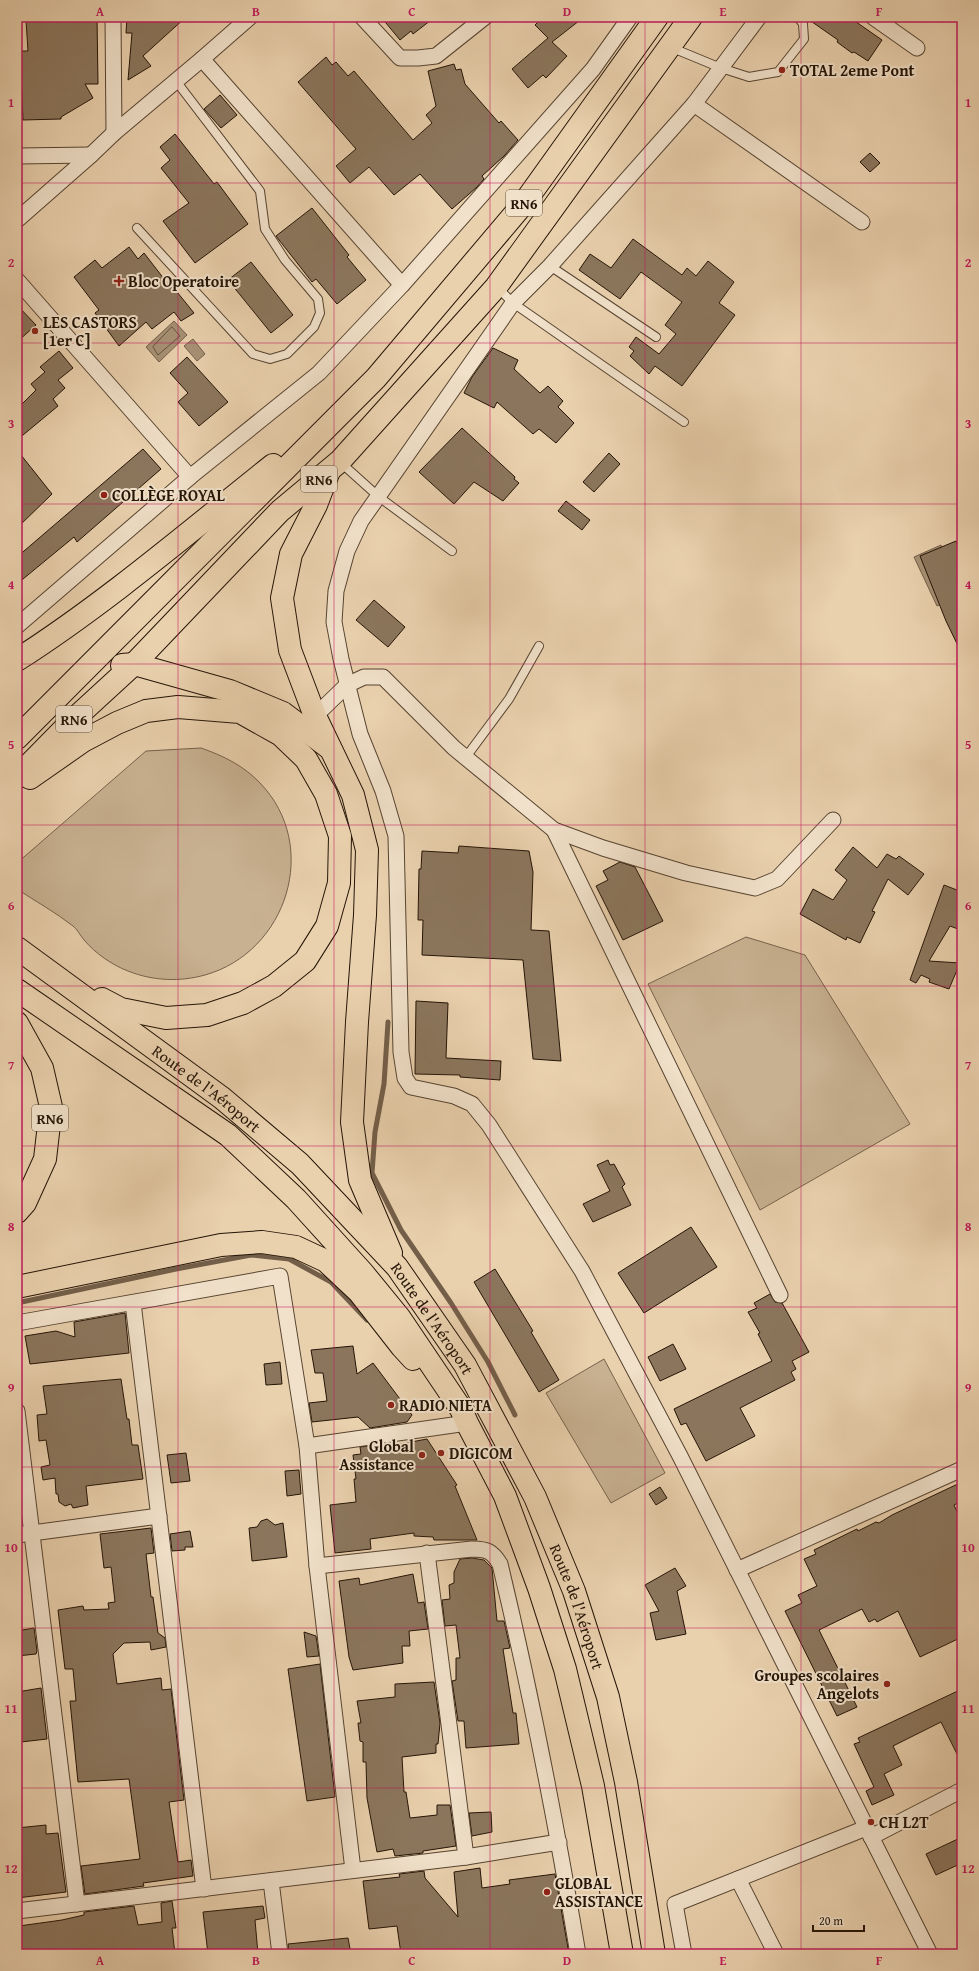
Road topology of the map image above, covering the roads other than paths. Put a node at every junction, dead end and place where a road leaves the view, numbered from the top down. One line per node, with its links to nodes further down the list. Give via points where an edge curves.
1 (113, 17): 17 (street)
2 (250, 17): 13 (street)
3 (362, 17): 4 (street, via 400,58 436,56)
4 (485, 17)
5 (630, 17): 25 (street, via 593,69)
6 (657, 17): 29 (highway, RN6, via 524,203 376,378)
7 (691, 17): 11 (highway, RN6)
8 (759, 17): 14 (street)
9 (798, 17): 14 (lane, via 803,24 804,39 778,72 749,77)
10 (873, 17): 12 (street)
11 (669, 47): 14 (lane); 26 (highway, RN6)
12 (917, 48)
13 (202, 59): 15 (street); 25 (street)
14 (721, 68): 16 (street)
15 (176, 81): 17 (street); 22 (lane, via 260,191 264,229 285,260 318,298 320,313 314,327 287,354 270,359 253,354)
16 (694, 104): 21 (street); 23 (street)
17 (114, 133): 18 (street)
18 (91, 155): 19 (street); 20 (street)
19 (17, 156)
20 (17, 220)
21 (862, 222)
22 (137, 228)
23 (550, 266): 27 (street); 28 (lane)
24 (17, 280): 32 (street)
25 (402, 285): 32 (street, via 319,373)
26 (496, 287): 27 (lane); 31 (highway, RN6)
27 (513, 303): 30 (lane); 33 (street)
28 (656, 336)
29 (346, 408): 37 (highway, RN6, via 104,598); 39 (highway)
30 (684, 422)
31 (335, 466): 33 (lane); 38 (highway, RN6, via 280,511); 41 (highway, via 291,554 282,598 290,650)
32 (190, 477): 35 (street)
33 (379, 497): 34 (lane); 40 (street, via 361,521 347,551 336,591 334,622)
34 (452, 551)
35 (17, 626)
36 (539, 646): 44 (lane, via 509,699)
37 (17, 660)
38 (134, 664): 39 (highway); 43 (highway, via 230,691 283,713); 45 (highway, RN6)
39 (90, 666): 42 (highway)
40 (347, 685): 41 (street); 44 (street, via 364,677 383,677); 68 (street, via 360,734 383,791 396,836 401,1052 405,1078 411,1087 454,1096 472,1104 489,1125 582,1271)
41 (316, 716): 43 (highway)
42 (17, 738)
43 (329, 748): 54 (highway, via 352,795 367,850 352,1122 360,1180)
44 (466, 757): 48 (street)
45 (17, 777)
46 (17, 787): 50 (highway, via 83,741 146,711 178,706 240,712 281,735 306,759 326,794 340,836 339,883 327,926 305,961 274,986 243,1003 207,1015 166,1018 120,1009)
47 (833, 820): 48 (street, via 777,879 755,888 686,873)
48 (554, 830): 56 (street)
49 (17, 948): 50 (highway, Route de l'Aéroport)
50 (52, 973): 54 (highway, Route de l'Aéroport, via 222,1098 300,1164)
51 (17, 990): 60 (highway, Route de l'Aéroport, via 228,1135 296,1199 399,1317)
52 (17, 1023): 53 (highway, RN6, via 42,1068 52,1107 45,1159 25,1203)
53 (17, 1212)
54 (397, 1267): 82 (highway, Route de l'Aéroport, via 465,1365 535,1497 574,1591 608,1697 626,1782)
55 (17, 1287): 60 (highway, via 221,1246 262,1242 296,1247 326,1261 359,1292 402,1347)
56 (780, 1295)
57 (133, 1303): 58 (street); 61 (street, via 280,1276); 63 (street)
58 (17, 1323)
59 (17, 1411): 64 (street)
60 (464, 1416): 61 (street); 81 (highway, Route de l'Aéroport, via 505,1496 565,1669 593,1786)
61 (307, 1446): 67 (street)
62 (962, 1469): 68 (street)
63 (159, 1516): 64 (street); 76 (street)
64 (32, 1533): 65 (street); 77 (street)
65 (17, 1535)
66 (427, 1553): 67 (street); 71 (street, via 487,1549 494,1554 500,1564); 72 (street)
67 (317, 1566): 73 (street)
68 (737, 1570): 70 (street)
69 (962, 1790): 70 (street)
70 (868, 1832): 74 (street); 85 (street)
71 (559, 1842): 72 (street); 80 (street)
72 (466, 1857): 73 (street)
73 (353, 1870): 75 (street)
74 (738, 1879): 83 (street, via 675,1904); 84 (street)
75 (271, 1881): 76 (street); 79 (street)
76 (204, 1889): 77 (street)
77 (77, 1904): 78 (street)
78 (17, 1911)
79 (280, 1954)
80 (578, 1954)
81 (622, 1954)
82 (654, 1954)
83 (684, 1954)
84 (776, 1954)
85 (930, 1954)

